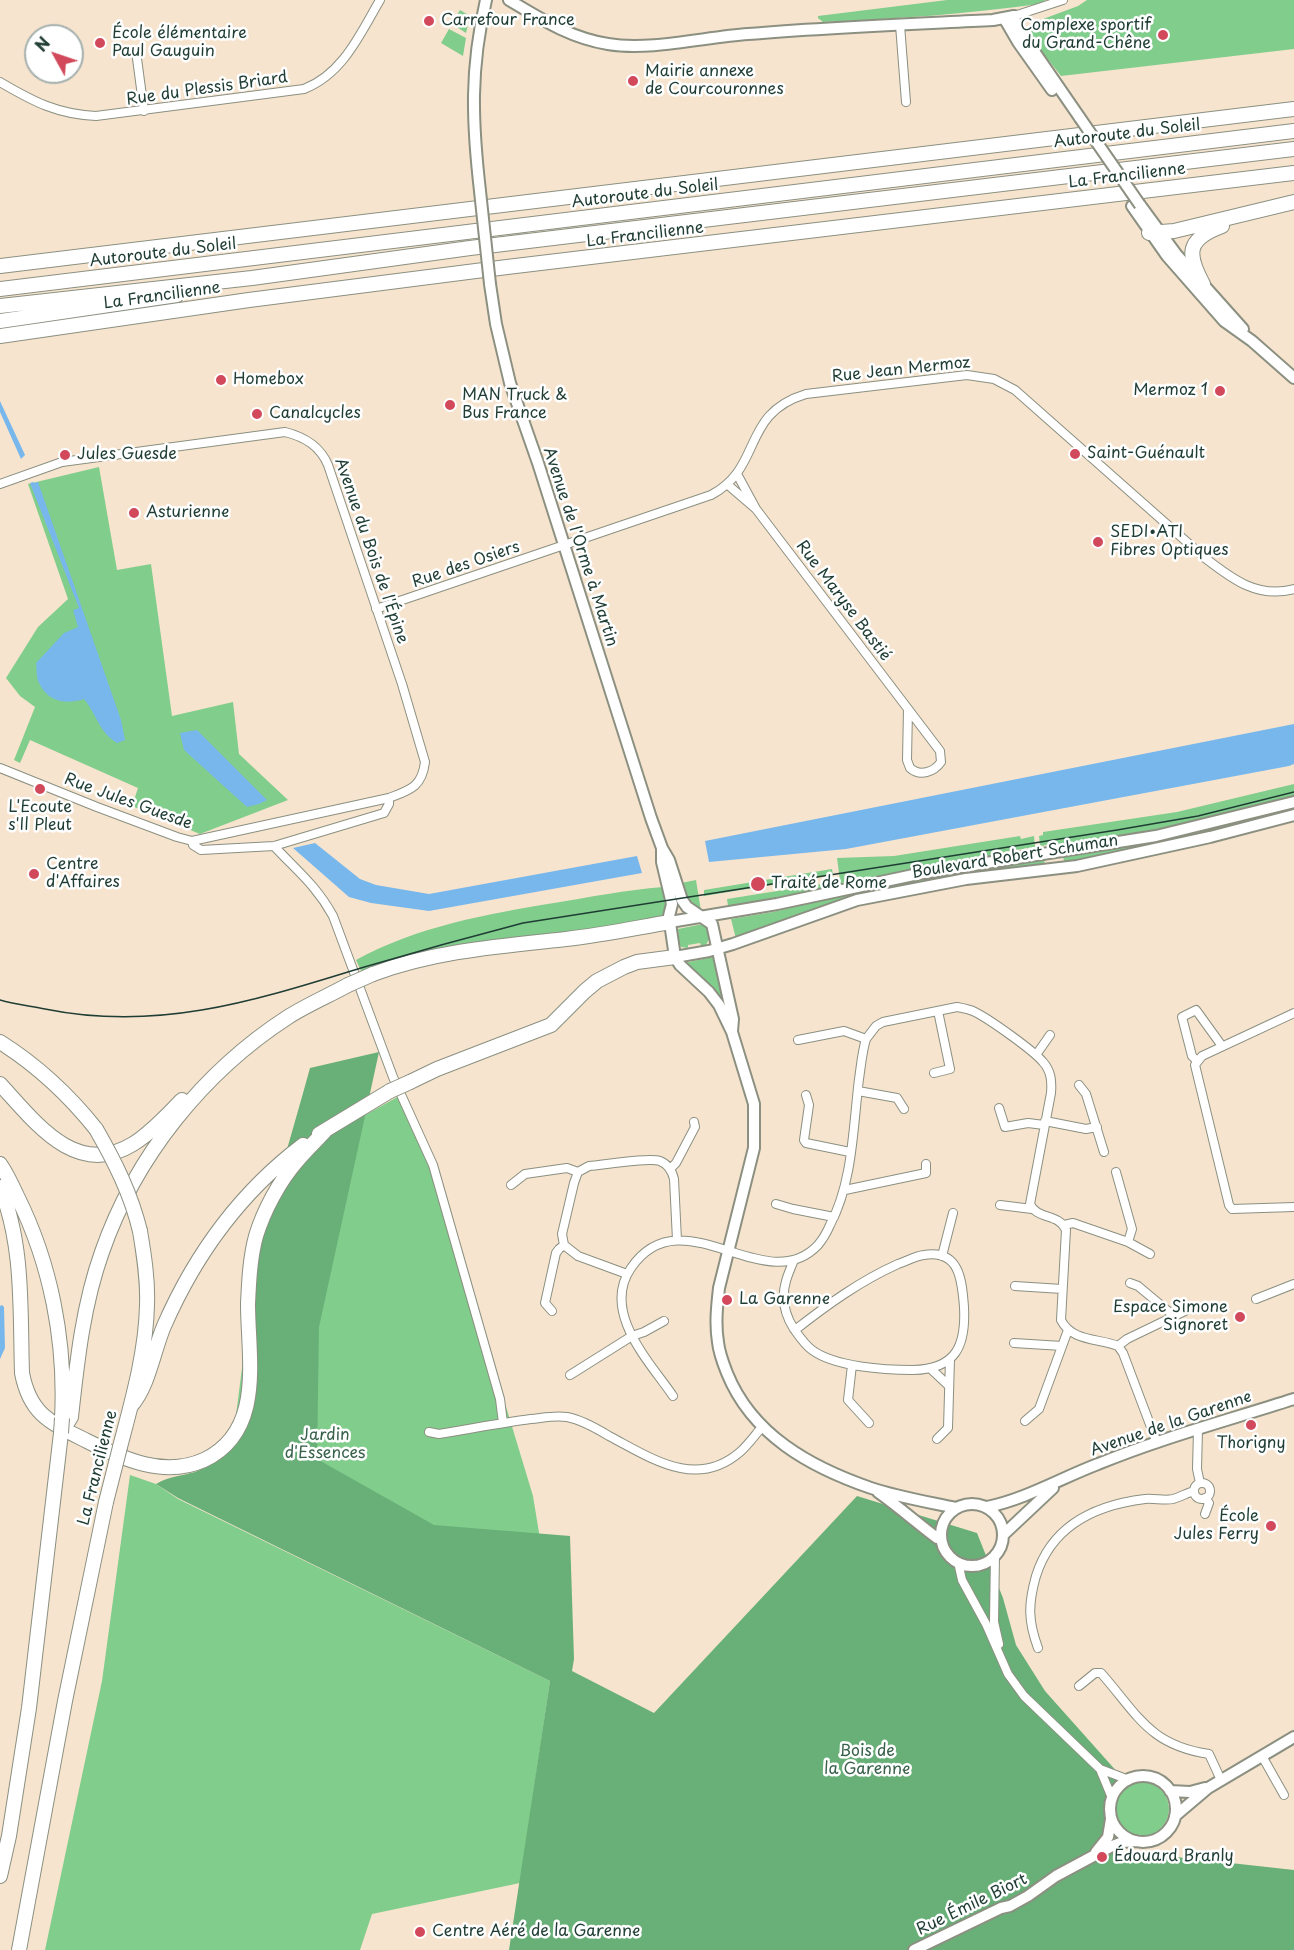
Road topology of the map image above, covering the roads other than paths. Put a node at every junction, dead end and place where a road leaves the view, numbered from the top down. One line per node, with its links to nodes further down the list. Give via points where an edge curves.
1 (380, 0): 11 (street, Rue du Plessis Briard, via 346,57 316,85 286,93)
2 (486, 0): 31 (main road, Avenue de l'Orme à Martin, bridge, via 473,78 474,127 490,284 510,383)
3 (509, 0): 6 (main road, via 569,34 610,44)
4 (1063, 0): 5 (street)
5 (1009, 17): 6 (main road); 17 (main road, bridge)
6 (900, 25): 9 (street)
7 (136, 51): 11 (street)
8 (0, 82): 11 (street, Rue du Plessis Briard, via 34,102 69,114 96,116)
9 (906, 102)
10 (1294, 109): 18 (highway)
11 (144, 111)
12 (1294, 131): 21 (highway, Autoroute du Soleil)
13 (1294, 149): 19 (highway, Autoroute du Soleil)
14 (1294, 173): 24 (highway, La Francilienne, via 507,267)
15 (1294, 202): 16 (highway)
16 (1278, 206): 17 (highway, via 1174,231); 20 (highway, via 1213,229 1199,238 1192,259)
17 (1154, 232): 20 (main road); 25 (main road, via 1167,256 1224,321)
18 (1, 265)
19 (252, 278): 22 (highway, Autoroute du Soleil); 23 (highway, via 221,289)
20 (1203, 284): 25 (main road)
21 (0, 289)
22 (0, 306)
23 (0, 321)
24 (0, 336)
25 (1252, 341): 26 (main road)
26 (1294, 378)
27 (737, 474): 29 (street, Rue Jean Mermoz); 30 (street, Rue Maryse Bastié); 32 (street, Rue Jean Mermoz, via 765,419 794,398 945,377 983,376 1006,384 1023,397 1224,573 1239,583 1267,592)
28 (0, 484): 33 (street, Avenue du Bois de l'Épine, via 62,462 95,456 285,432 296,435 323,454)
29 (728, 485): 30 (street, Rue Maryse Bastié); 31 (street, Rue Jean Mermoz, via 697,501)
30 (756, 509): 34 (street, Rue Maryse Bastié)
31 (564, 546): 33 (street, Rue des Osiers); 42 (main road, Avenue de l'Orme à Martin)
32 (1294, 589)
33 (376, 609): 36 (street, Avenue du Bois de l'Épine, via 425,762 424,772 413,789)
34 (908, 709): 34 (street, Rue Maryse Bastié, via 940,751 941,762 933,771 917,773 910,768)
35 (0, 768): 40 (street, Rue Jules Guesde, via 167,834)
36 (389, 798): 39 (street, Avenue du Bois de l'Épine); 41 (street, via 384,813)
37 (1294, 802): 43 (main road, via 1156,836 923,873)
38 (1294, 815): 45 (main road, Boulevard Robert Schuman, via 1077,866 966,879 857,900)
39 (250, 828): 40 (street, Rue Jules Guesde)
40 (192, 840): 41 (street, via 201,850)
41 (274, 846): 120 (street, via 309,880 333,916 393,1077 433,1165 500,1399)
42 (662, 848): 43 (main road, Avenue de l'Orme à Martin, via 682,900); 44 (main road, Avenue de l'Orme à Martin, via 672,904)
43 (704, 917): 44 (main road); 45 (main road, via 712,924)
44 (670, 922): 46 (main road, Avenue de l'Orme à Martin); 60 (highway, bridge, via 398,964 289,1017)
45 (717, 949): 46 (main road, Boulevard Robert Schuman); 49 (main road)
46 (675, 957): 49 (main road, via 714,998); 68 (highway, bridge, via 637,962 610,974 585,991 551,1026 437,1069 390,1091)
47 (938, 1011): 51 (street, via 883,1022); 55 (street, via 957,1007 972,1010); 57 (street, via 950,1069)
48 (1294, 1012): 54 (street)
49 (732, 1032): 89 (main road, via 750,1086 755,1131)
50 (1050, 1035): 55 (street)
51 (866, 1039): 52 (street, via 844,1031); 61 (street)
52 (798, 1040)
53 (0, 1042): 118 (highway, La Francilienne, bridge, via 63,1090 96,1129 129,1192 140,1231 147,1281 143,1347)
54 (1222, 1046): 56 (street); 56 (street, via 1196,1011 1182,1017 1192,1056)
55 (1036, 1055): 66 (street, via 1051,1076)
56 (1197, 1061): 81 (street, via 1229,1205 1236,1211)
57 (934, 1073)
58 (0, 1084): 60 (highway, via 58,1142 78,1153 95,1156 135,1143 192,1091)
59 (1079, 1085): 67 (street)
60 (206, 1086): 122 (highway, via 158,1143 115,1218 87,1308 71,1417)
61 (858, 1091): 64 (street, via 897,1098); 69 (street)
62 (806, 1095): 69 (street, via 806,1143)
63 (999, 1108): 66 (street, via 1005,1127)
64 (904, 1109)
65 (694, 1122): 73 (street, via 695,1127)
66 (1045, 1123): 67 (street); 82 (street, via 1030,1197)
67 (1097, 1127): 70 (street)
68 (325, 1131): 77 (highway, via 284,1177 256,1236 248,1304 250,1390 243,1417 218,1451 185,1467 138,1463 55,1425 37,1411 24,1387 15,1240); 118 (highway, via 285,1158 266,1177 199,1258 163,1328 139,1396)
69 (850, 1152): 78 (street)
70 (1104, 1152)
71 (0, 1164): 122 (highway, La Francilienne, via 26,1213 51,1292 60,1339)
72 (926, 1164): 78 (street, via 926,1173)
73 (670, 1169): 74 (street, via 656,1160 589,1166); 86 (street)
74 (578, 1172): 76 (street, via 567,1168 525,1174); 88 (street, via 562,1234)
75 (1116, 1172): 87 (street, via 1132,1229)
76 (512, 1185)
77 (0, 1187)
78 (845, 1190): 84 (street)
79 (776, 1204): 84 (street)
80 (1000, 1205): 82 (street)
81 (1294, 1207)
82 (1032, 1209): 85 (street)
83 (953, 1214): 91 (street)
84 (834, 1217): 92 (street, via 818,1245)
85 (1064, 1225): 87 (street, via 1073,1223); 99 (street)
86 (677, 1240): 89 (street); 94 (street, via 648,1251)
87 (1128, 1242): 90 (street)
88 (564, 1245): 94 (street, via 578,1256); 101 (street, via 556,1253 545,1303)
89 (728, 1250): 93 (street); 123 (main road, via 717,1306 718,1343 735,1391)
90 (1150, 1254)
91 (942, 1256): 105 (street, via 925,1254 885,1270); 111 (street, via 957,1268 963,1284 964,1331 958,1350)
92 (794, 1260): 93 (street); 95 (street)
93 (776, 1263): 95 (street)
94 (627, 1274): 107 (street, via 621,1307)
95 (786, 1281): 105 (street, via 784,1306)
96 (1130, 1282): 103 (street)
97 (1294, 1284): 100 (street)
98 (1015, 1286): 99 (street)
99 (1062, 1289): 106 (street, via 1061,1320)
100 (1256, 1299)
101 (552, 1311)
102 (1185, 1311): 103 (street)
103 (1174, 1316): 110 (street)
104 (664, 1321): 107 (street)
105 (795, 1330): 112 (street, via 813,1351)
106 (1068, 1330): 109 (street); 110 (street)
107 (632, 1336): 114 (street); 116 (street)
108 (1014, 1343): 109 (street)
109 (1062, 1346): 119 (street, via 1039,1410)
110 (1118, 1346): 127 (street)
111 (950, 1359): 113 (street); 115 (street)
112 (852, 1365): 113 (street); 121 (street, via 848,1400)
113 (930, 1369): 115 (street)
114 (570, 1375)
115 (948, 1385): 126 (street, via 948,1428)
116 (673, 1396)
117 (1294, 1400): 124 (main road, Avenue de la Garenne)
118 (130, 1406): 157 (highway, La Francilienne, bridge, via 65,1701)
119 (1025, 1421)
120 (503, 1423): 123 (street, via 560,1416 580,1420 654,1460 683,1469 711,1467 726,1461 740,1452); 125 (street, via 439,1434)
121 (869, 1423)
122 (64, 1424): 156 (highway, La Francilienne, via 29,1708)
123 (762, 1427): 130 (main road, via 799,1455)
124 (1198, 1430): 127 (main road, Avenue de la Garenne); 129 (street)
125 (429, 1432)
126 (937, 1439)
127 (1157, 1443): 128 (main road, Avenue de la Garenne)
128 (1059, 1482): 133 (main road, Avenue de la Garenne); 136 (main road, Avenue de la Garenne)
129 (1200, 1484): 131 (street); 132 (street, via 1210,1490)
130 (873, 1489): 134 (main road); 137 (main road, via 937,1538)
131 (1194, 1491): 132 (street, via 1196,1497); 140 (street, via 1170,1500 1145,1499 1109,1507 1080,1518 1061,1532 1043,1560 1032,1595 1029,1616)
132 (1205, 1498): 135 (street, via 1209,1503)
133 (987, 1507): 134 (main road, via 971,1503); 136 (main road, via 999,1519)
134 (956, 1508): 137 (main road, via 944,1521)
135 (1205, 1514)
136 (1003, 1535): 138 (main road)
137 (941, 1537): 139 (main road, via 947,1552)
138 (995, 1555): 139 (main road, via 978,1565); 141 (street, via 994,1622)
139 (958, 1562): 141 (street, via 962,1580)
140 (1038, 1648)
141 (1003, 1663): 145 (street, via 1034,1707)
142 (1079, 1686): 147 (street, via 1095,1673 1101,1673 1144,1726 1191,1751 1209,1754)
143 (1294, 1737): 144 (main road)
144 (1262, 1756): 147 (main road); 150 (street)
145 (1100, 1769): 146 (street); 151 (street)
146 (1129, 1780): 149 (main road, via 1149,1777); 151 (main road)
147 (1221, 1780): 148 (main road)
148 (1208, 1788): 149 (main road); 152 (main road)
149 (1170, 1791): 152 (main road)
150 (1284, 1795)
151 (1112, 1798): 153 (main road)
152 (1175, 1816): 154 (main road, via 1172,1826 1156,1840)
153 (1111, 1818): 154 (main road, via 1120,1833); 155 (main road, Rue Émile Biort, via 1106,1841)
154 (1136, 1841): 155 (main road, Rue Émile Biort, via 1123,1842)
155 (1072, 1868): 158 (main road, Rue Émile Biort, via 1010,1906)
156 (0, 1876)
157 (19, 1950)
158 (914, 1950)

